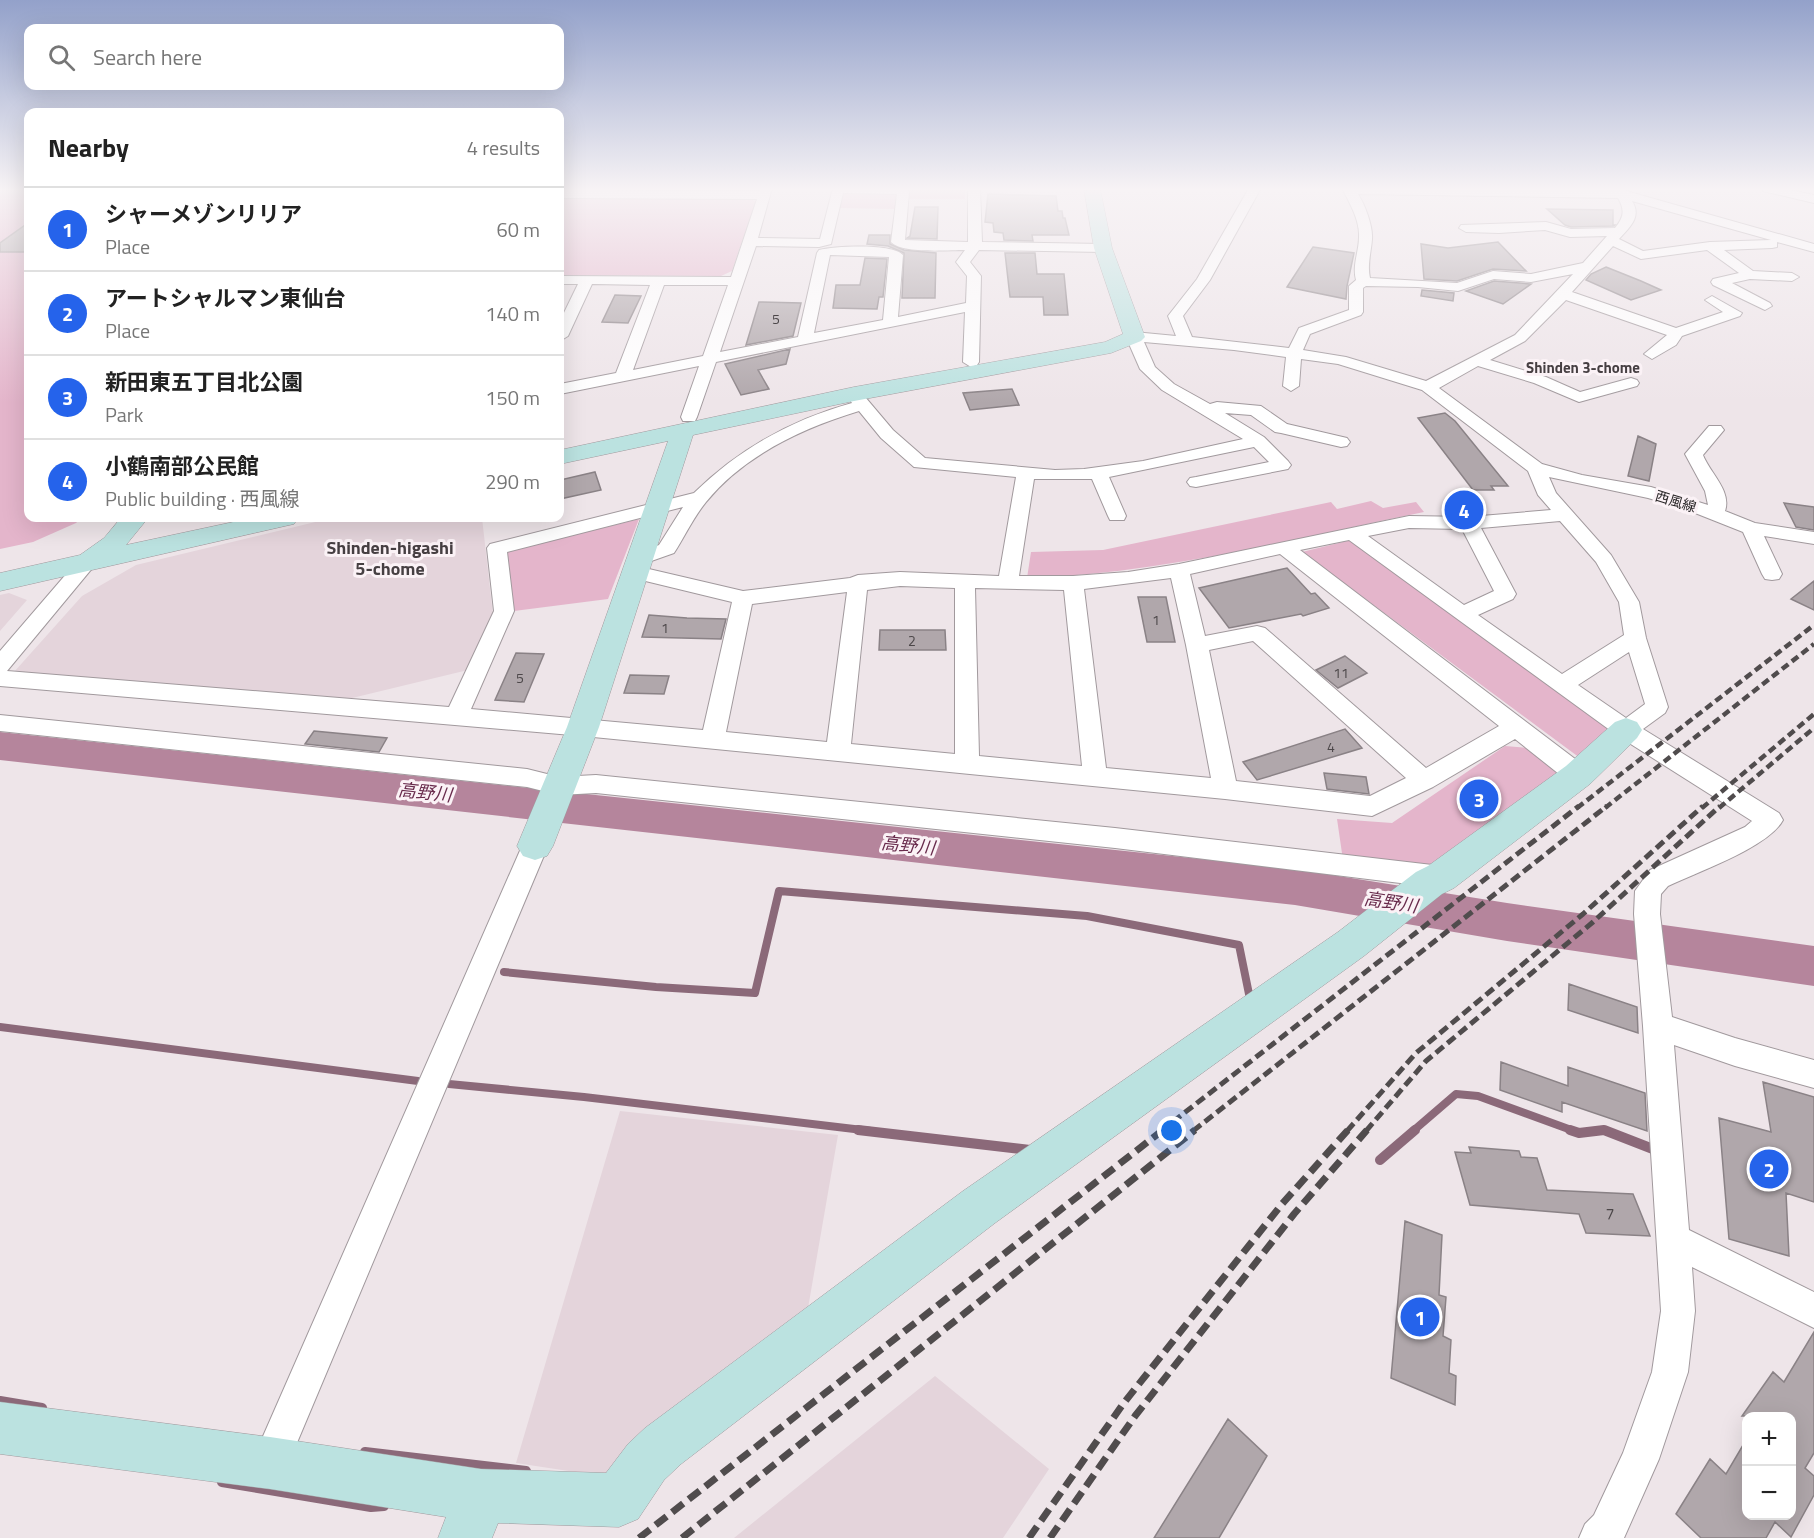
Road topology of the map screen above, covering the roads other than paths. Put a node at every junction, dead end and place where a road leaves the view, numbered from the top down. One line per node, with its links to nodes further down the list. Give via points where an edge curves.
1 (743, 260): 18 (street)
2 (823, 260): 28 (street)
3 (896, 260): 24 (street)
4 (986, 260): 22 (street, via 988,263 974,276)
5 (1107, 260): 27 (street)
6 (1214, 260): 29 (street, via 1175,316)
7 (1362, 260): 19 (street, via 1360,274)
8 (1593, 260): 11 (street)
9 (1652, 260): 12 (street)
10 (1729, 260): 13 (street)
11 (1586, 267): 19 (street, via 1531,278 1492,275 1458,287); 20 (street)
12 (1668, 267)
13 (1750, 275): 14 (street); 23 (street, via 1718,282)
14 (1792, 277)
15 (564, 280): 16 (street)
16 (587, 280): 17 (street); 25 (street)
17 (659, 280): 18 (street); 35 (street)
18 (736, 281): 32 (street)
19 (1364, 282): 30 (street, via 1356,286 1356,312 1304,331)
20 (1563, 294): 26 (street); 33 (street, via 1520,338)
21 (1712, 300): 26 (street, via 1735,313)
22 (973, 306): 24 (street); 34 (street)
23 (1765, 306)
24 (890, 323): 28 (street)
25 (564, 328)
26 (1676, 333): 31 (street, via 1671,342)
27 (1134, 337): 29 (street); 34 (street); 41 (street, via 1111,347); 43 (street, via 1148,369 1168,387)
28 (805, 340): 32 (street)
29 (1187, 342): 30 (street)
30 (1294, 354): 37 (street); 38 (street, via 1340,360)
31 (1652, 354)
32 (710, 359): 35 (street); 44 (street)
33 (1477, 361): 38 (street); 40 (street, via 1540,380)
34 (971, 362): 44 (street)
35 (622, 377): 39 (street)
36 (1631, 383): 40 (street)
37 (1291, 386)
38 (1428, 387): 50 (street)
39 (564, 388)
40 (1579, 397): 42 (street)
41 (858, 400): 44 (street); 51 (street, via 920,463); 54 (street, via 784,433)
42 (1598, 409)
43 (1207, 411): 46 (street); 47 (street, via 1217,407 1255,410 1281,428)
44 (686, 424): 48 (street); 49 (street); 55 (street)
45 (1715, 430): 56 (street, via 1694,454 1696,464 1719,498)
46 (1258, 441): 52 (street); 53 (street, via 1282,465)
47 (1341, 442)
48 (564, 445)
49 (564, 457)
50 (1536, 468): 56 (street, 西風線, via 1651,493); 57 (street, via 1547,495)
51 (1026, 473): 52 (street); 77 (street)
52 (1099, 474): 58 (street)
53 (1196, 482)
54 (699, 497): 55 (street); 69 (street, via 675,530 667,549)
55 (657, 507): 69 (street); 85 (street, via 497,548 504,611)
56 (1714, 514): 64 (street, 西風線)
57 (1564, 515): 63 (street); 80 (street, via 1604,558 1629,602)
58 (1117, 516)
59 (115, 522): 68 (street)
60 (130, 522): 68 (street)
61 (215, 522): 68 (street)
62 (262, 522): 68 (street)
63 (1469, 523): 65 (street, via 1409,522); 79 (street, via 1506,594)
64 (1751, 528): 66 (street, 西風線); 72 (street)
65 (1353, 534): 67 (street); 79 (street)
66 (1814, 538)
67 (1284, 547): 71 (street); 88 (street)
68 (97, 551): 70 (street); 74 (street); 82 (street)
69 (638, 566): 78 (street); 87 (street)
70 (0, 569)
71 (1179, 570): 76 (street); 81 (street)
72 (1772, 574)
73 (965, 580): 75 (street); 77 (street); 92 (street)
74 (0, 582)
75 (858, 582): 78 (street); 91 (street)
76 (1073, 582): 77 (street); 94 (street)
77 (1008, 583)
78 (743, 598): 90 (street)
79 (1462, 614): 84 (street)
80 (1635, 638): 84 (street); 89 (street, via 1657,706)
81 (1197, 645): 95 (street, via 1257,633); 97 (street)
82 (0, 665)
83 (0, 678): 85 (street)
84 (1562, 684): 89 (street)
85 (457, 716): 87 (street)
86 (0, 723): 96 (street, via 527,777)
87 (583, 727): 90 (street); 96 (street)
88 (1515, 728): 93 (street); 95 (street)
89 (1626, 730): 93 (street); 100 (street, via 1770,820 1754,834 1659,878 1648,891)
90 (712, 739): 91 (street)
91 (838, 751): 92 (street)
92 (967, 764): 94 (street)
93 (1578, 775): 99 (street)
94 (1095, 776): 97 (street)
95 (1424, 780): 97 (street, via 1372,806)
96 (558, 788): 98 (street); 99 (street, via 608,785 1115,838)
97 (1225, 789)
98 (536, 844): 105 (street)
99 (1435, 880): 106 (street, via 979,1207 663,1446 646,1462 619,1500)
100 (1658, 1026): 101 (street); 102 (street)
101 (1814, 1074)
102 (1672, 1239): 103 (street); 107 (street, via 1678,1311 1670,1372 1640,1459 1608,1529)
103 (1814, 1311)
104 (0, 1428): 105 (street)
105 (270, 1463): 106 (street)
106 (473, 1517)
107 (1599, 1538)

